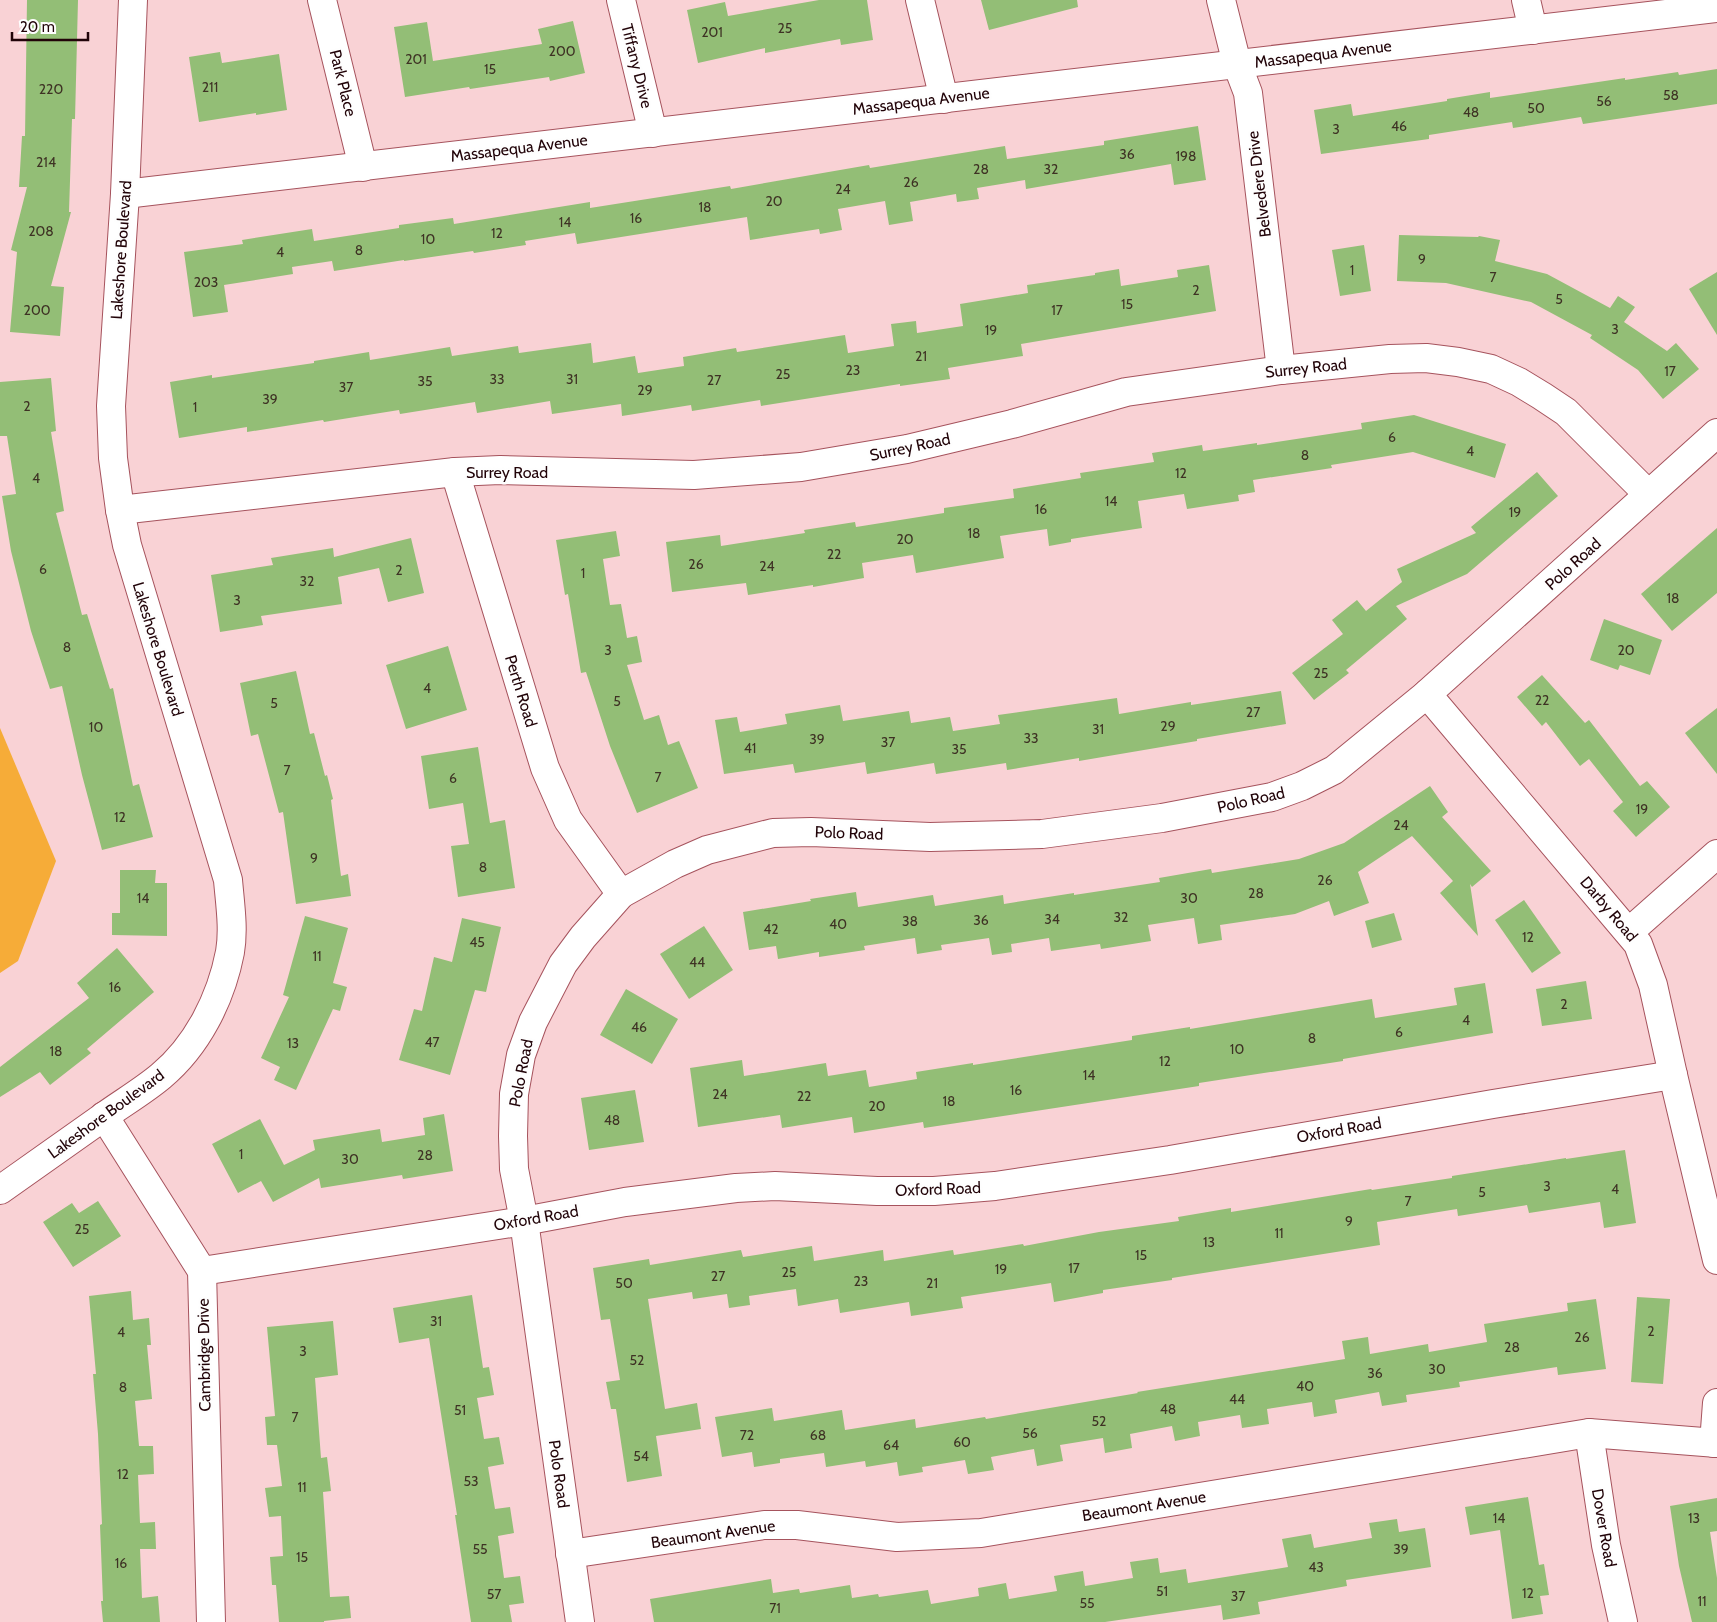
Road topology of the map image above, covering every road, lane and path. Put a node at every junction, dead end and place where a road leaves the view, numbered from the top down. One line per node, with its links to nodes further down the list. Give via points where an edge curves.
1 (133, 0): 13 (street, Lakeshore Boulevard)
2 (322, 0): 12 (street, Park Place)
3 (621, 0): 11 (street, Tiffany Drive)
4 (920, 0): 10 (street)
5 (1221, 0): 9 (street, Belvedere Drive)
6 (1526, 0): 8 (street)
7 (1717, 8): 8 (street, Massapequa Avenue)
8 (1533, 30): 9 (street, Massapequa Avenue)
9 (1237, 64): 10 (street, Massapequa Avenue); 14 (street, Belvedere Drive, via 1248,93)
10 (944, 99): 11 (street, Massapequa Avenue)
11 (653, 133): 12 (street, Massapequa Avenue)
12 (363, 166): 13 (street, Massapequa Avenue)
13 (125, 194): 18 (street, Lakeshore Boulevard, via 111,406)
14 (1281, 370): 16 (street, Surrey Road, via 1126,392 907,449 801,467 694,474); 17 (street, Surrey Road, via 1426,358 1490,369 1520,382 1566,412)
15 (1717, 433): 17 (street, Polo Road)
16 (455, 472): 18 (street, Surrey Road); 21 (street, Perth Road, via 544,768 568,820)
17 (1648, 494): 19 (street, Polo Road)
18 (120, 510): 24 (street, Lakeshore Boulevard, via 127,546 228,880 232,927 223,980 202,1027 185,1052 161,1076)
19 (1427, 694): 21 (street, Polo Road, via 1334,770 1272,797 1162,818 1042,834 930,837 773,833 707,850); 22 (street, Darby Road)
20 (1717, 854): 22 (street)
21 (621, 894): 26 (street, Polo Road, via 564,964 533,1022 521,1056 514,1094 513,1136 514,1169)
22 (1629, 932): 23 (street, Darby Road, via 1638,944 1654,985)
23 (1673, 1075): 26 (street, Oxford Road, via 1170,1160 995,1186 934,1191 775,1186 736,1188 625,1202); 27 (street, Darby Road)
24 (104, 1116): 25 (street, Lakeshore Boulevard); 28 (street)
25 (0, 1190)
26 (524, 1221): 28 (street, Oxford Road); 32 (street, Polo Road)
27 (1717, 1260)
28 (202, 1271): 33 (street, Cambridge Drive)
29 (1717, 1403): 31 (street)
30 (1589, 1434): 31 (street, Beaumont Avenue); 32 (street, Beaumont Avenue, via 981,1533 897,1536 797,1525 764,1525); 35 (street, Dover Road, via 1606,1545)
31 (1715, 1443)
32 (570, 1554): 34 (street, Polo Road)
33 (211, 1622)
34 (580, 1622)
35 (1623, 1622)

